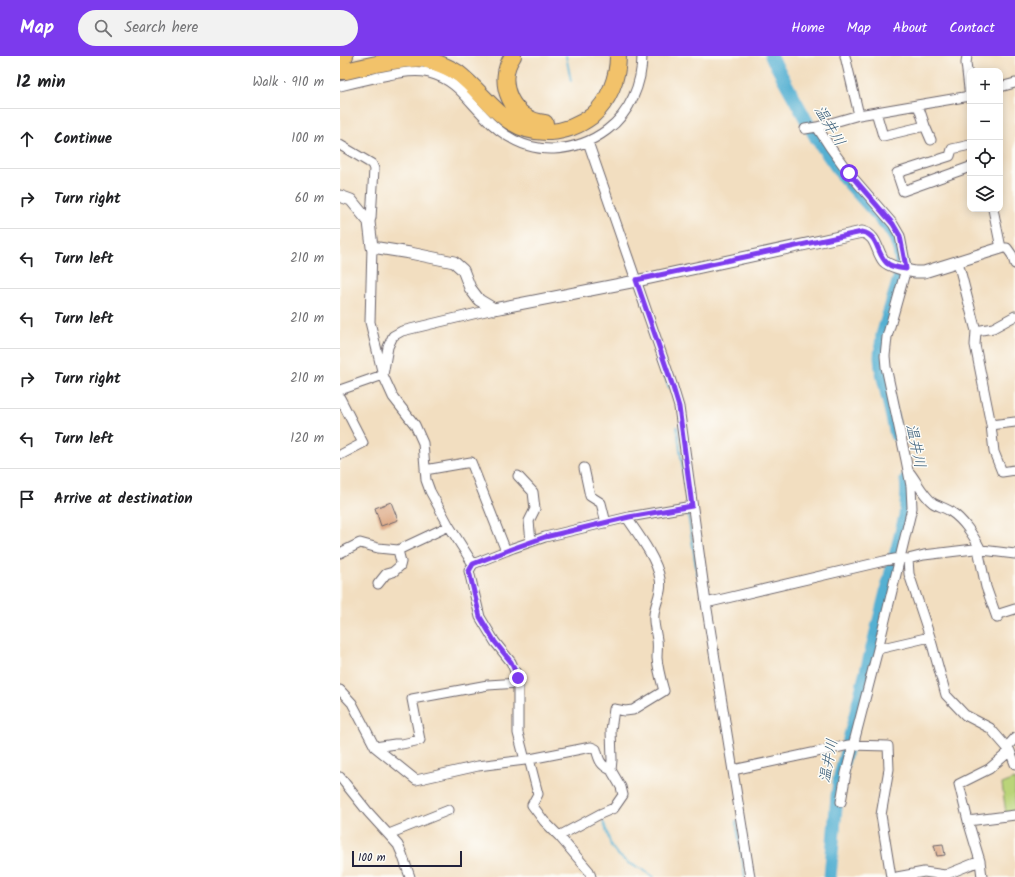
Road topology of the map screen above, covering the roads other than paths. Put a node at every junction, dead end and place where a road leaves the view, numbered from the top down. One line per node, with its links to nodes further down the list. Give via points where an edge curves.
1 (346, 56): 9 (main road)
2 (385, 56): 10 (main road)
3 (513, 56): 4 (highway, via 505,77 512,104 523,115 552,123 572,119 592,105 606,82)
4 (610, 56)
5 (618, 56): 11 (highway, via 613,84 607,98 595,113 572,127 546,132 528,129 511,122 458,74 425,59 392,60)
6 (642, 56): 22 (street, via 638,84 625,111 608,129)
7 (845, 56): 19 (street)
8 (967, 56): 12 (street)
9 (340, 57)
10 (340, 67)
11 (340, 71)
12 (967, 72)
13 (1015, 83): 15 (street)
14 (340, 86): 22 (street, via 407,72 428,73 453,83 497,130 517,142 551,149)
15 (1003, 86)
16 (967, 97): 17 (street)
17 (918, 105): 18 (street); 20 (street)
18 (876, 112): 19 (street); 20 (street, via 883,136)
19 (858, 115): 33 (street, via 812,128 893,224 900,236 905,262)
20 (925, 126): 21 (street)
21 (931, 140)
22 (588, 142): 34 (street)
23 (340, 145): 28 (street, via 372,164 374,170)
24 (967, 146): 25 (street, via 952,149 950,156 897,173 903,191)
25 (967, 168)
26 (340, 196): 28 (street, via 351,200)
27 (994, 212): 30 (street)
28 (369, 222): 29 (street)
29 (372, 247): 35 (street, via 454,262 463,270 470,288 479,300); 38 (street, via 370,322)
30 (1001, 248): 31 (street); 32 (street, via 1007,248)
31 (958, 262): 33 (street, via 924,272); 37 (street)
32 (1015, 264)
33 (901, 268): 34 (street, via 884,261 875,241 862,232); 45 (street, via 885,356)
34 (636, 280): 35 (street); 49 (street, via 679,407)
35 (494, 310): 38 (street, via 402,331 393,336 388,347)
36 (1015, 316): 37 (street, via 993,328)
37 (976, 330): 42 (street, via 975,346)
38 (383, 374): 39 (street); 46 (street, via 393,397 415,425 423,443)
39 (340, 390)
40 (340, 398): 43 (street, via 363,442)
41 (1015, 422): 42 (street)
42 (991, 425): 47 (street, via 994,452 1002,472)
43 (342, 454)
44 (584, 468): 51 (street, via 590,496 601,503)
45 (908, 469): 54 (street, via 934,503 960,519 971,532); 59 (street, via 912,508)
46 (426, 470): 52 (street, via 430,490); 56 (street, via 471,462)
47 (1015, 470)
48 (518, 476): 53 (street, via 533,492 535,509 529,521)
49 (692, 506): 50 (street); 62 (street)
50 (627, 518): 51 (street); 74 (street, via 651,556 661,580 653,617 659,673 664,691 633,710 614,709)
51 (606, 523): 53 (street)
52 (449, 526): 55 (street); 60 (street)
53 (531, 542): 56 (street)
54 (979, 549): 58 (street); 59 (street); 63 (street, via 986,587 997,616)
55 (398, 550): 57 (street, via 360,543); 61 (street, via 400,566 386,574)
56 (506, 551): 60 (street)
57 (340, 553)
58 (1015, 554)
59 (899, 559): 62 (street); 64 (street, via 909,574); 65 (street)
60 (473, 564): 66 (street, via 469,571 480,617 511,662)
61 (378, 584)
62 (706, 603): 75 (street)
63 (1015, 609)
64 (930, 637): 65 (street); 71 (street, via 946,694 965,715 990,728)
65 (878, 649): 69 (street)
66 (519, 683): 70 (street, via 488,685 412,699 420,740); 72 (street, via 518,733)
67 (340, 690): 70 (street, via 352,703)
68 (1015, 738): 71 (street)
69 (854, 745): 75 (street); 77 (street); 87 (street, via 888,746 889,769 881,815)
70 (375, 747): 72 (street, via 416,780 478,766)
71 (1008, 749): 73 (street); 80 (street, via 989,769 959,784)
72 (527, 759): 74 (street, via 591,747 596,749 605,767); 82 (street, via 538,794 532,805)
73 (1015, 764)
74 (611, 770): 82 (street, via 621,787 622,795 614,808)
75 (733, 770): 86 (street)
76 (340, 777): 81 (street)
77 (841, 802)
78 (449, 810): 81 (street)
79 (1015, 815): 80 (street)
80 (968, 821): 83 (street)
81 (389, 834): 84 (street, via 402,854)
82 (559, 836): 85 (street)
83 (980, 861): 88 (street, via 945,875 924,872); 89 (street)
84 (410, 877)
85 (591, 877)
86 (750, 877)
87 (891, 877)
88 (897, 877)
89 (982, 877)

